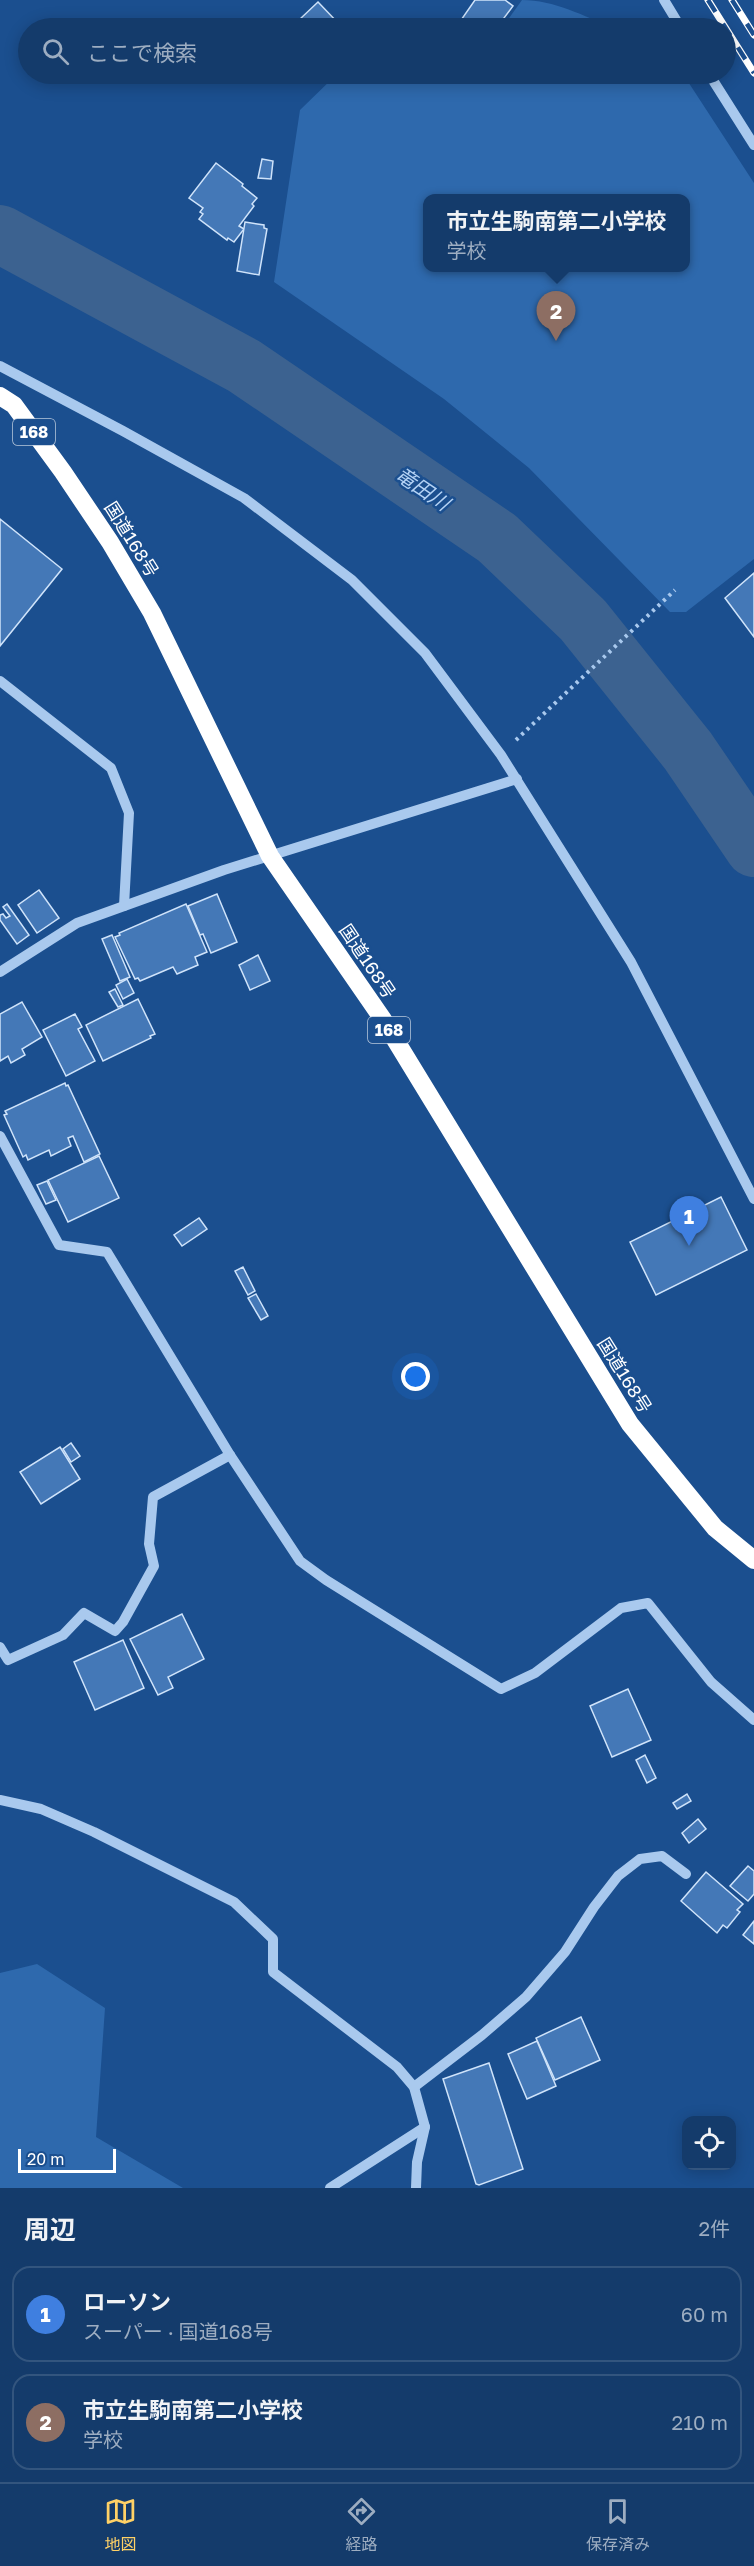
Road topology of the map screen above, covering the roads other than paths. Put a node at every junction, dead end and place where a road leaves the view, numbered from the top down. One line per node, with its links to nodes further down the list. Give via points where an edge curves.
1 (664, 0): 2 (street)
2 (675, 18)
3 (715, 84): 4 (street)
4 (754, 145)
5 (0, 366): 8 (street, via 244,498 352,580 426,654)
6 (0, 396): 9 (highway, 国道168号 / 168, via 14,405 63,472 152,613)
7 (0, 681): 10 (street, via 111,768 129,813)
8 (517, 779): 9 (street); 13 (street, via 631,962)
9 (270, 856): 10 (street); 15 (highway, 国道168号 / 168, via 382,1018 630,1424 715,1528)
10 (124, 906): 11 (street, via 77,923)
11 (0, 972)
12 (0, 1136): 14 (street, via 58,1245 107,1252)
13 (754, 1199)
14 (230, 1455): 16 (street, via 153,1497 150,1544 154,1566 115,1631 84,1613 63,1635 8,1660); 17 (street, via 300,1561 501,1689 534,1673 621,1608 648,1603 711,1682)
15 (754, 1560)
16 (0, 1647)
17 (754, 1720)
18 (0, 1800): 20 (street, via 41,1809 94,1832 234,1902 273,1939 273,1972 398,2067)
19 (686, 1874): 20 (street, via 662,1856 640,1859 618,1876 565,1952 526,1996)
20 (414, 2087): 21 (street)
21 (425, 2127): 22 (street); 23 (street)
22 (330, 2188)
23 (416, 2188)

